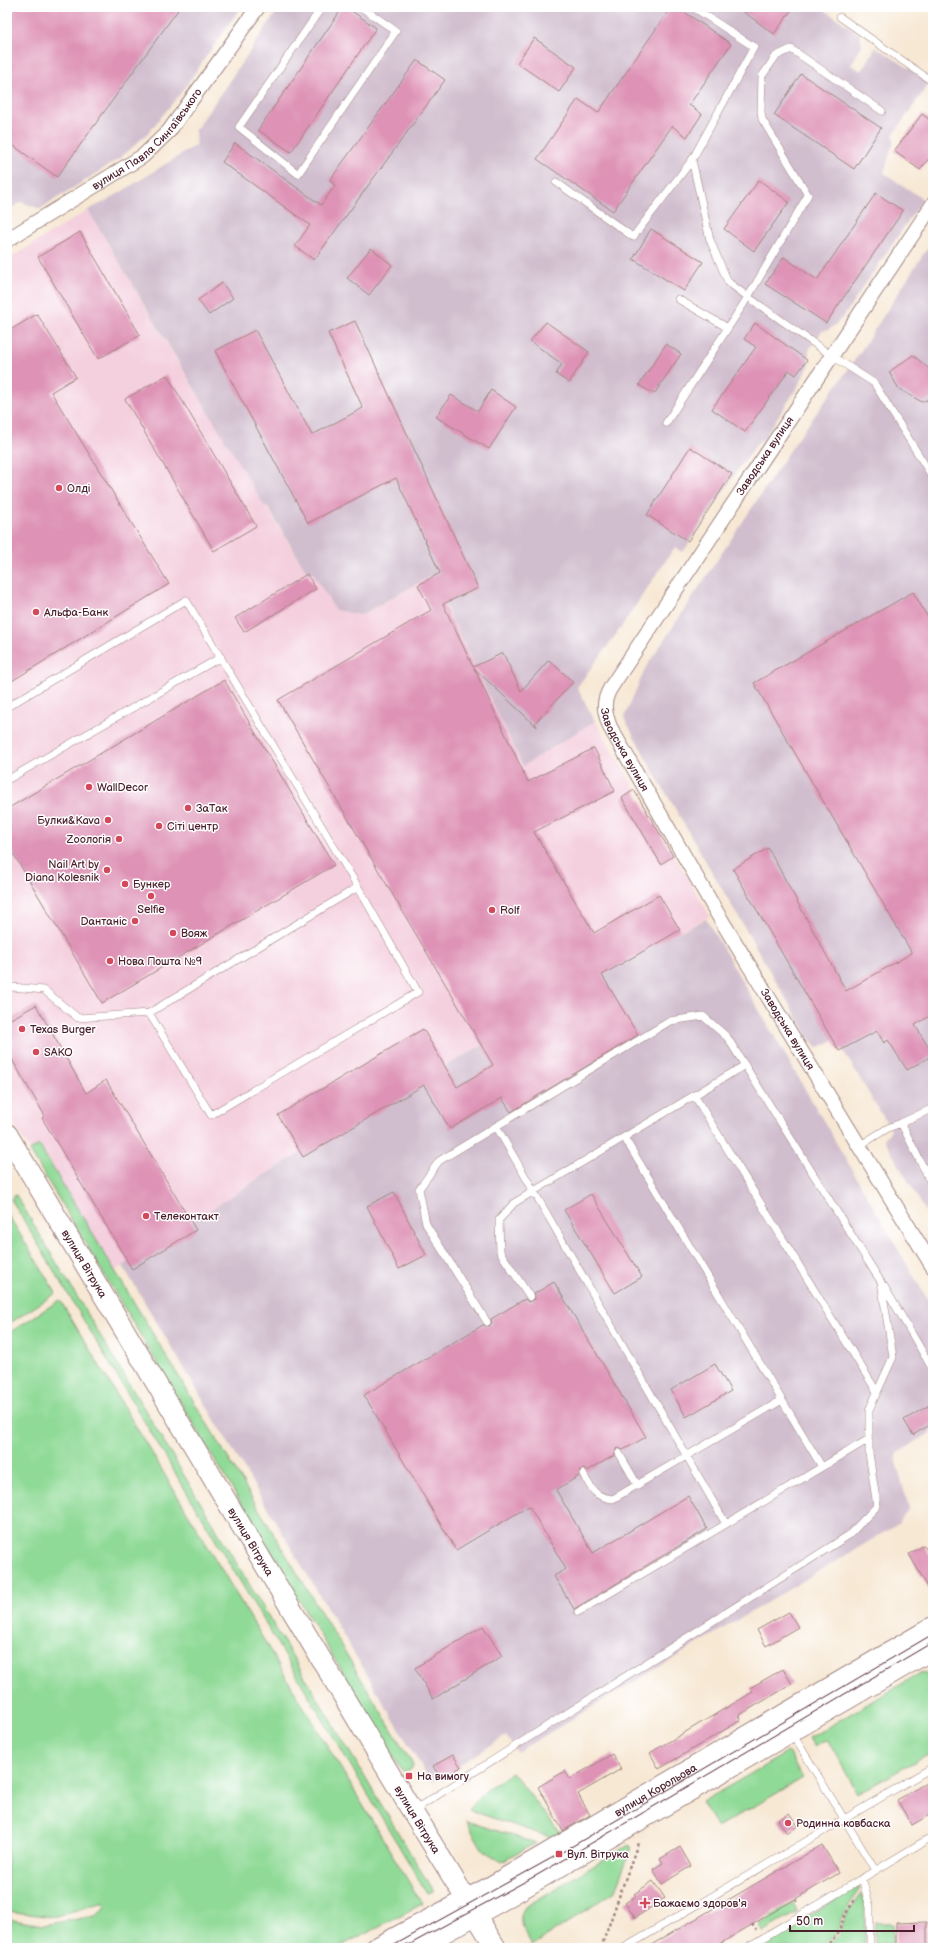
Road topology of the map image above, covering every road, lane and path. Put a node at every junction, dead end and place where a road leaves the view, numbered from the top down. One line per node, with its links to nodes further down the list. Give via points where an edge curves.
1 (258, 7): 11 (street, вулиця Павла Сингаївського, via 169,131 143,156)
2 (322, 7): 3 (lane, via 238,127 298,174 396,31)
3 (361, 7)
4 (692, 7): 8 (lane, via 754,47)
5 (840, 17): 6 (lane)
6 (933, 82)
7 (882, 111): 12 (lane, via 791,49 776,56 762,76 762,118 808,195)
8 (692, 160): 9 (lane, via 634,237); 12 (lane, via 710,240 728,282)
9 (556, 182)
10 (933, 204): 15 (street, Заводська вулиця)
11 (7, 240)
12 (748, 297): 14 (lane); 15 (lane)
13 (678, 299): 14 (lane)
14 (728, 328): 16 (lane)
15 (832, 356): 17 (lane, via 874,383); 31 (street, Заводська вулиця, via 611,687 604,701 604,709 610,727 717,913)
16 (666, 423)
17 (933, 478)
18 (221, 657): 19 (lane, via 186,600); 20 (lane); 21 (lane)
19 (7, 707)
20 (7, 780)
21 (358, 887): 23 (lane); 23 (lane, via 418,992 211,1115)
22 (7, 990): 23 (lane, via 12,987 44,990 78,1018)
23 (149, 1013)
24 (745, 1065): 25 (lane); 28 (lane, via 727,1037 703,1016 670,1021); 36 (lane)
25 (694, 1095): 30 (lane); 40 (lane)
26 (933, 1108): 27 (lane)
27 (901, 1123): 31 (lane); 33 (lane)
28 (496, 1126): 34 (lane); 38 (lane, via 439,1161 419,1189 426,1224)
29 (7, 1134): 54 (main road, вулиця Вітрука)
30 (624, 1137): 34 (lane); 41 (lane)
31 (859, 1146): 35 (street, Заводська вулиця)
32 (7, 1156): 61 (main road, вулиця Вітрука)
33 (933, 1187)
34 (534, 1191): 37 (lane, via 514,1203 499,1220 500,1252); 44 (lane)
35 (933, 1267)
36 (881, 1282): 39 (lane); 40 (lane, via 894,1357)
37 (530, 1296)
38 (487, 1322)
39 (933, 1370)
40 (877, 1392): 42 (lane, via 869,1410)
41 (782, 1400): 44 (lane); 45 (lane)
42 (869, 1439): 45 (lane); 54 (lane, via 868,1453 877,1506 849,1535)
43 (618, 1453): 47 (lane)
44 (688, 1457): 47 (lane); 48 (lane)
45 (822, 1467): 48 (lane)
46 (583, 1474): 47 (lane, via 593,1491 602,1498 613,1499)
47 (638, 1486)
48 (726, 1524): 49 (lane)
49 (578, 1612)
50 (933, 1627): 52 (main road, вулиця Корольова)
51 (933, 1649): 52 (main road, вулиця Корольова)
52 (786, 1724): 55 (lane); 61 (main road, вулиця Корольова)
53 (933, 1767): 55 (lane)
54 (412, 1811): 61 (main road, вулиця Вітрука)
55 (843, 1819): 58 (lane); 68 (lane)
56 (933, 1836): 58 (lane)
57 (638, 1841): 67 (path)
58 (875, 1870): 59 (lane)
59 (862, 1878): 60 (lane); 70 (lane)
60 (865, 1886): 71 (path, via 846,1913 839,1932); 72 (lane, via 870,1907)
61 (466, 1910): 63 (main road, вулиця Корольова, via 454,1908); 64 (main road, вулиця Корольова); 65 (main road, вулиця Вітрука); 66 (main road, вулиця Вітрука)
62 (721, 1943): 69 (path)
63 (376, 1948)
64 (416, 1948)
65 (483, 1948)
66 (496, 1948)
67 (601, 1948)
68 (624, 1948)
69 (724, 1948)
70 (746, 1948)
71 (825, 1948)
72 (870, 1948)

